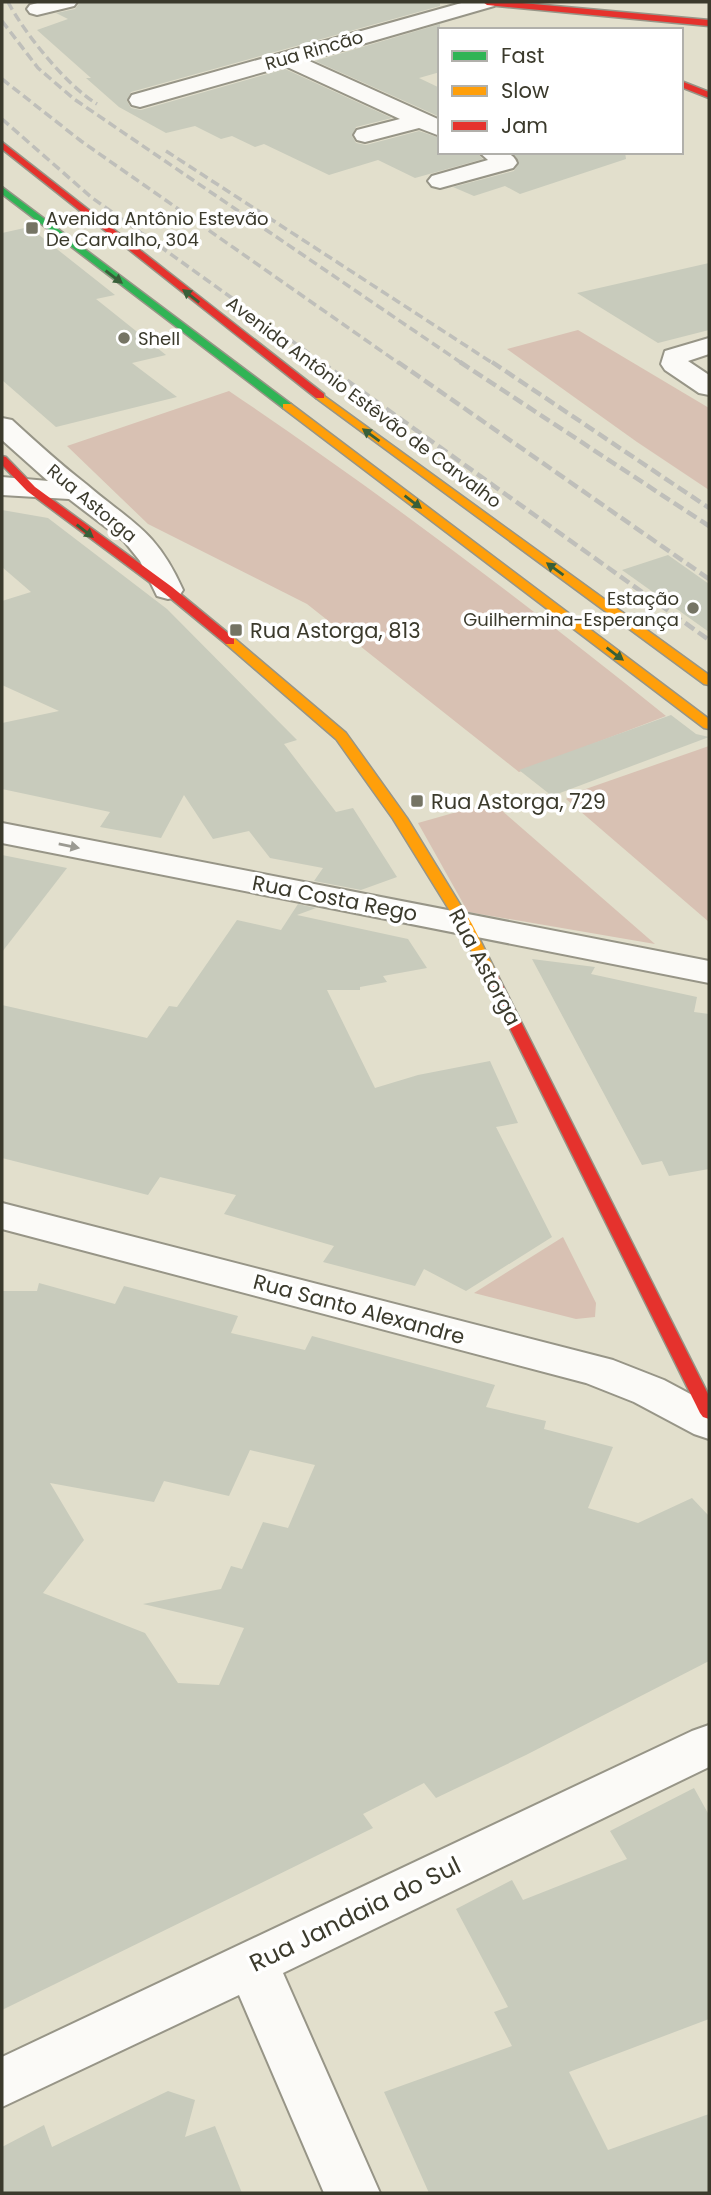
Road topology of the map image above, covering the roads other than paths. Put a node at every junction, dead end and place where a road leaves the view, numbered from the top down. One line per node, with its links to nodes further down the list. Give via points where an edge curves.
1 (67, 2): 3 (street)
2 (487, 2): 4 (main road); 5 (main road); 6 (street, Rua Rincão)
3 (37, 9)
4 (709, 23)
5 (542, 25)
6 (286, 58): 7 (street, Rua Rincão); 8 (street)
7 (140, 100)
8 (430, 124): 9 (street)
9 (365, 135)
10 (2, 145): 22 (main road, Avenida Antônio Estêvão de Carvalho, one-way to 10, via 348,418)
11 (494, 154): 12 (street, via 505,163)
12 (440, 181)
13 (2, 190): 23 (main road, one-way to 23)
14 (699, 348): 15 (street, via 674,357 674,364)
15 (709, 387)
16 (2, 426): 20 (street, Rua Astorga)
17 (2, 459): 19 (main road, Rua Astorga)
18 (2, 486): 19 (street)
19 (31, 489): 20 (street); 21 (main road, Rua Astorga, one-way to 21)
20 (76, 491): 21 (street, Rua Astorga, via 134,535 154,559)
21 (169, 590): 25 (main road, Rua Astorga, via 341,736 400,818)
22 (709, 681)
23 (709, 725)
24 (2, 833): 25 (street, Rua Costa Rego, one-way to 25)
25 (465, 924): 26 (street, Rua Costa Rego); 28 (main road, Rua Astorga)
26 (709, 972)
27 (2, 1216): 29 (street, Rua Santo Alexandre, via 598,1371 649,1391)
28 (709, 1413)
29 (709, 1423)
30 (709, 1745): 31 (street, Rua Jandaia do Sul)
31 (252, 1964): 32 (street, Rua Jandaia do Sul); 33 (street)
32 (2, 2083)
33 (352, 2193)

